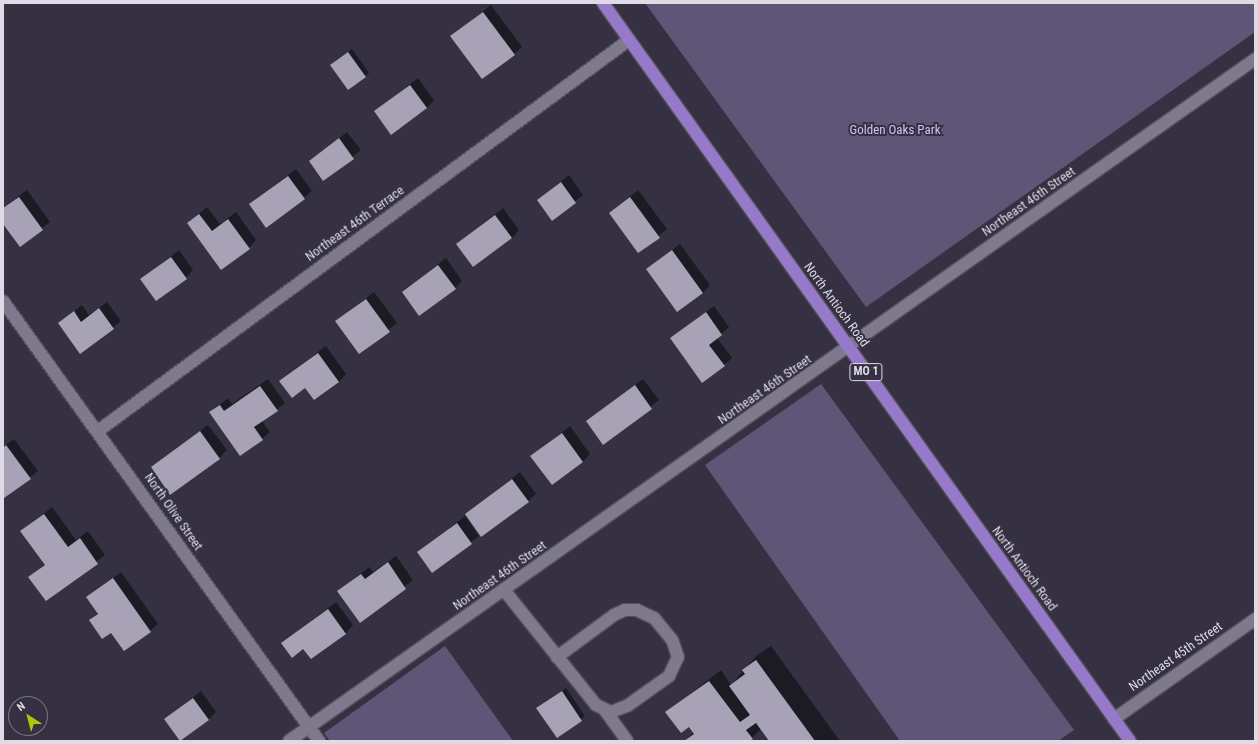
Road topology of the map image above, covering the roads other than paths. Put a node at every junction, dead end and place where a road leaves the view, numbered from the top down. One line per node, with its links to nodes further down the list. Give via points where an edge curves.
1 (603, 3): 2 (main road, North Antioch Road / MO 1)
2 (629, 40): 5 (main road, North Antioch Road / MO 1); 6 (street, Northeast 46th Terrace)
3 (1255, 59): 5 (street, Northeast 46th Street)
4 (3, 300): 6 (street, North Olive Street)
5 (849, 348): 7 (street, Northeast 46th Street); 11 (main road, North Antioch Road / MO 1)
6 (98, 431): 12 (street, North Olive Street)
7 (504, 590): 9 (street); 12 (street, Northeast 46th Street)
8 (1255, 618): 11 (street, Northeast 45th Street)
9 (557, 657): 10 (street, via 596,705); 10 (street, via 614,615 625,610 637,610 654,618 672,640 678,656 669,676 627,706 611,712)
10 (604, 708): 15 (street)
11 (1114, 719): 16 (main road, North Antioch Road / MO 1)
12 (309, 727): 13 (street, Northeast 46th Street); 14 (street, North Olive Street)
13 (289, 741)
14 (318, 741)
15 (627, 741)
16 (1130, 741)

